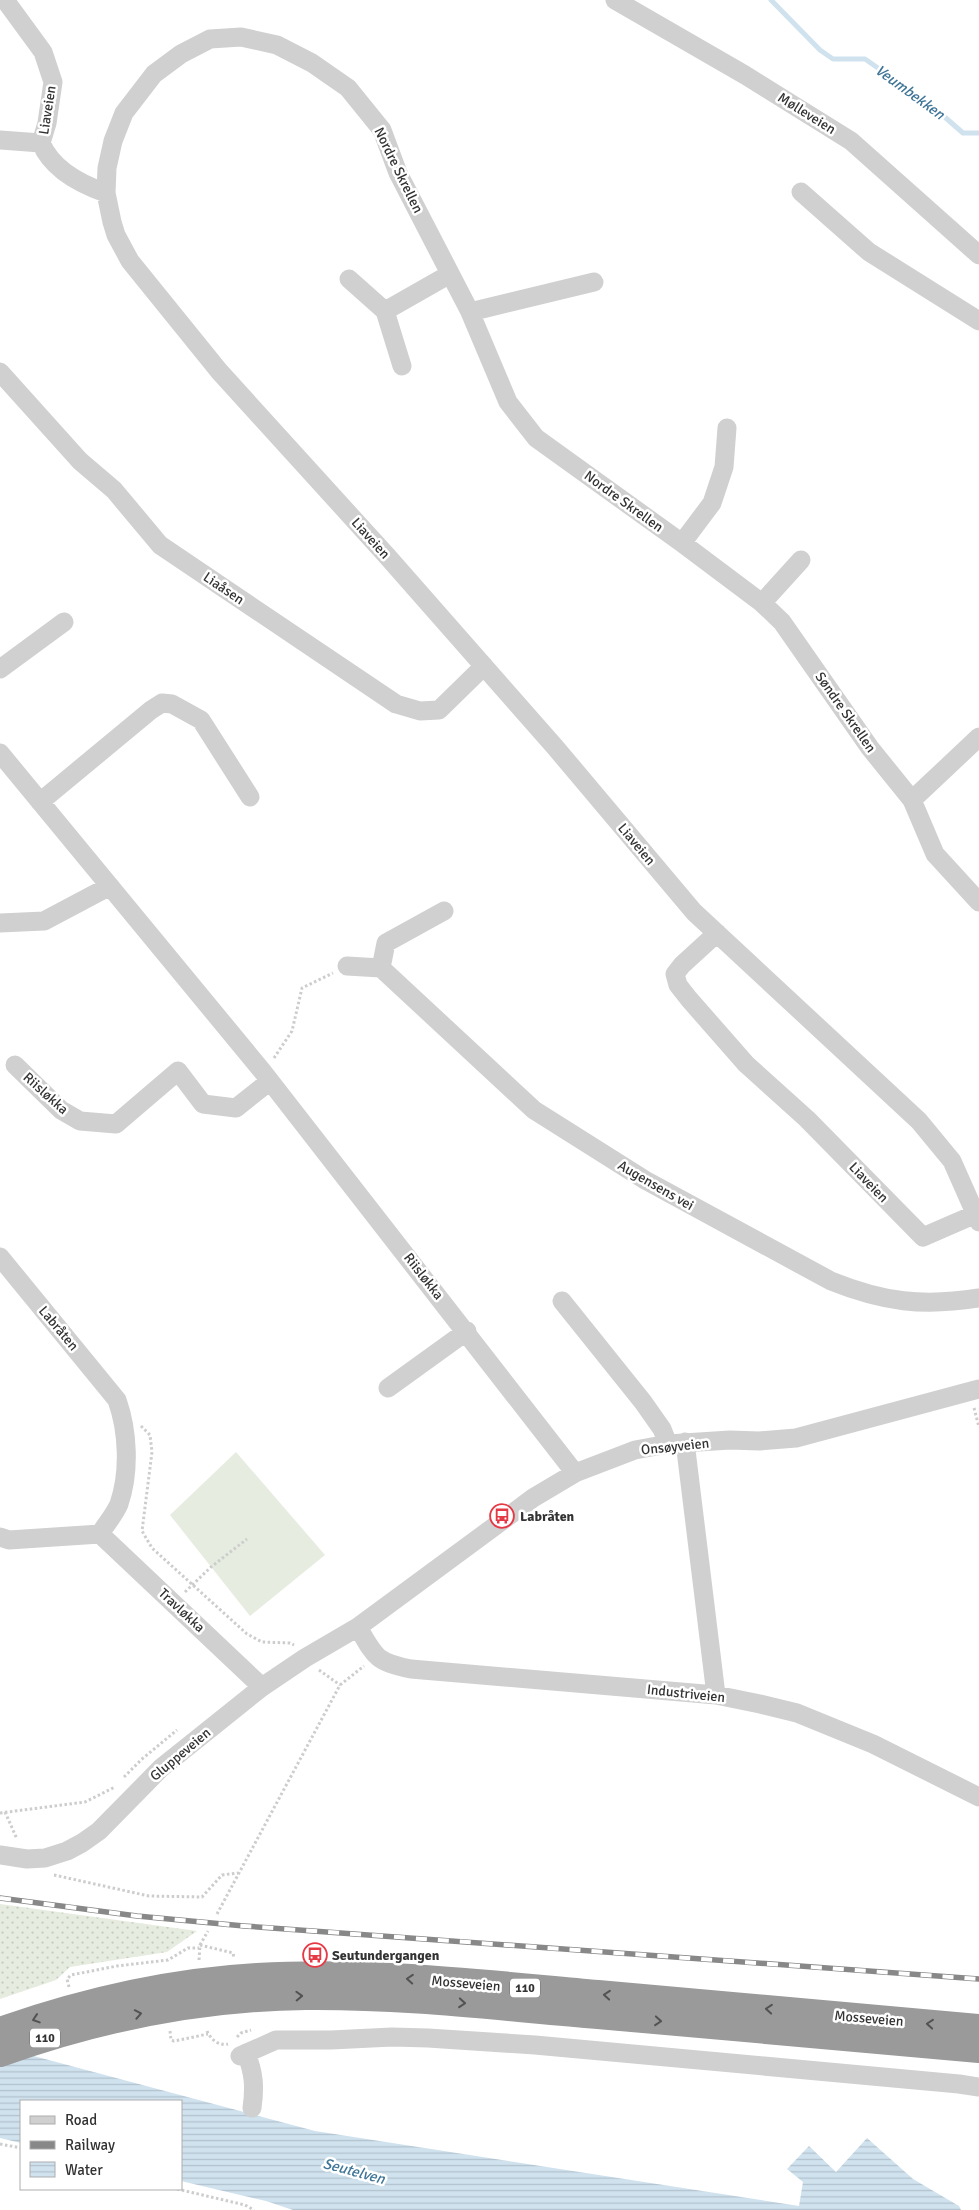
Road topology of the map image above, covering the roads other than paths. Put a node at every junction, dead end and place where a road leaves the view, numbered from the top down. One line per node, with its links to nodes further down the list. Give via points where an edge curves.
1 (5, 0): 4 (street, Liaveien, via 44,52 53,82)
2 (615, 0): 7 (street, Mølleveien, via 851,141)
3 (0, 140): 4 (street, Liaveien)
4 (41, 143): 6 (street, Liaveien, via 47,157 63,170 84,185)
5 (801, 192): 13 (street, via 869,252)
6 (106, 193): 8 (street, Nordre Skrellen, via 113,140 124,113 154,74 181,54 210,39 241,37 277,45 312,63 348,88 382,130 398,173); 22 (street, Liaveien, via 116,235 130,261 219,371)
7 (979, 255)
8 (450, 274): 11 (street); 12 (street, Nordre Skrellen)
9 (349, 279): 11 (street)
10 (594, 282): 12 (street)
11 (385, 311): 14 (street)
12 (470, 312): 17 (street, Nordre Skrellen, via 508,402 536,438)
13 (979, 321)
14 (402, 366)
15 (0, 372): 22 (street, Liaåsen, via 80,461 114,490 160,545 396,704 420,710 439,710)
16 (727, 428): 17 (street, via 724,467 712,504)
17 (682, 543): 19 (street, Nordre Skrellen)
18 (801, 560): 19 (street)
19 (762, 603): 21 (street, Nordre Skrellen)
20 (64, 622): 23 (street)
21 (782, 622): 27 (street, Søndre Skrellen, via 870,748)
22 (484, 666): 33 (street, Liaveien, via 694,912)
23 (0, 669)
24 (979, 737): 27 (street)
25 (0, 753): 28 (street, Riisløkka)
26 (250, 797): 28 (street, via 201,720 172,704 162,703)
27 (912, 800): 30 (street, Søndre Skrellen, via 935,854)
28 (40, 802): 29 (street, Riisløkka)
29 (110, 886): 32 (street, via 44,921); 37 (street, Riisløkka)
30 (979, 902)
31 (444, 911): 35 (street, via 386,944)
32 (0, 923)
33 (717, 933): 38 (street, Liaveien, via 932,1135 952,1161); 38 (street, Liaveien, via 675,974 678,985 689,999 746,1064 808,1119 923,1237)
34 (347, 966): 35 (street)
35 (380, 968): 40 (street, Augensens vei, via 534,1110 645,1180 831,1281 860,1293 912,1303)
36 (15, 1065): 37 (street, Riisløkka, via 61,1110 80,1121 116,1124 178,1071 202,1104 236,1108)
37 (267, 1077): 42 (street, Riisløkka)
38 (977, 1218)
39 (0, 1257): 47 (street, Labråten, via 117,1400 123,1417 125,1475 119,1505)
40 (979, 1298)
41 (562, 1301): 45 (street)
42 (467, 1331): 43 (street); 46 (street, Riisløkka)
43 (388, 1388)
44 (979, 1389): 45 (street, Onsøyveien, via 796,1438)
45 (676, 1443): 46 (street, Onsøyveien, via 635,1450); 51 (street)
46 (575, 1473): 49 (street, Onsøyveien, via 530,1500)
47 (100, 1534): 48 (street, via 9,1540); 50 (street, Travløkka)
48 (0, 1537)
49 (358, 1628): 50 (street, Gluppeveien); 51 (street, Industriveien, via 375,1657 411,1670)
50 (262, 1687): 53 (street, Gluppeveien, via 161,1768 99,1831 82,1843 45,1858)
51 (716, 1695): 52 (street, Industriveien, via 797,1713 873,1744)
52 (979, 1797)
53 (0, 1855)
54 (78, 2006): 55 (highway, Mosseveien / 110, one-way to 54, via 461,1982 327,1975 210,1981 138,1992); 56 (highway, 110, one-way to 56); 57 (highway, Mosseveien / 110, one-way to 57, via 168,2008 232,2000 368,1997); 58 (highway, 110)
55 (979, 2028)
56 (0, 2031)
57 (979, 2049)
58 (0, 2053)
59 (979, 2087): 60 (street, via 428,2038 276,2040 243,2055 253,2069)
60 (252, 2108)

